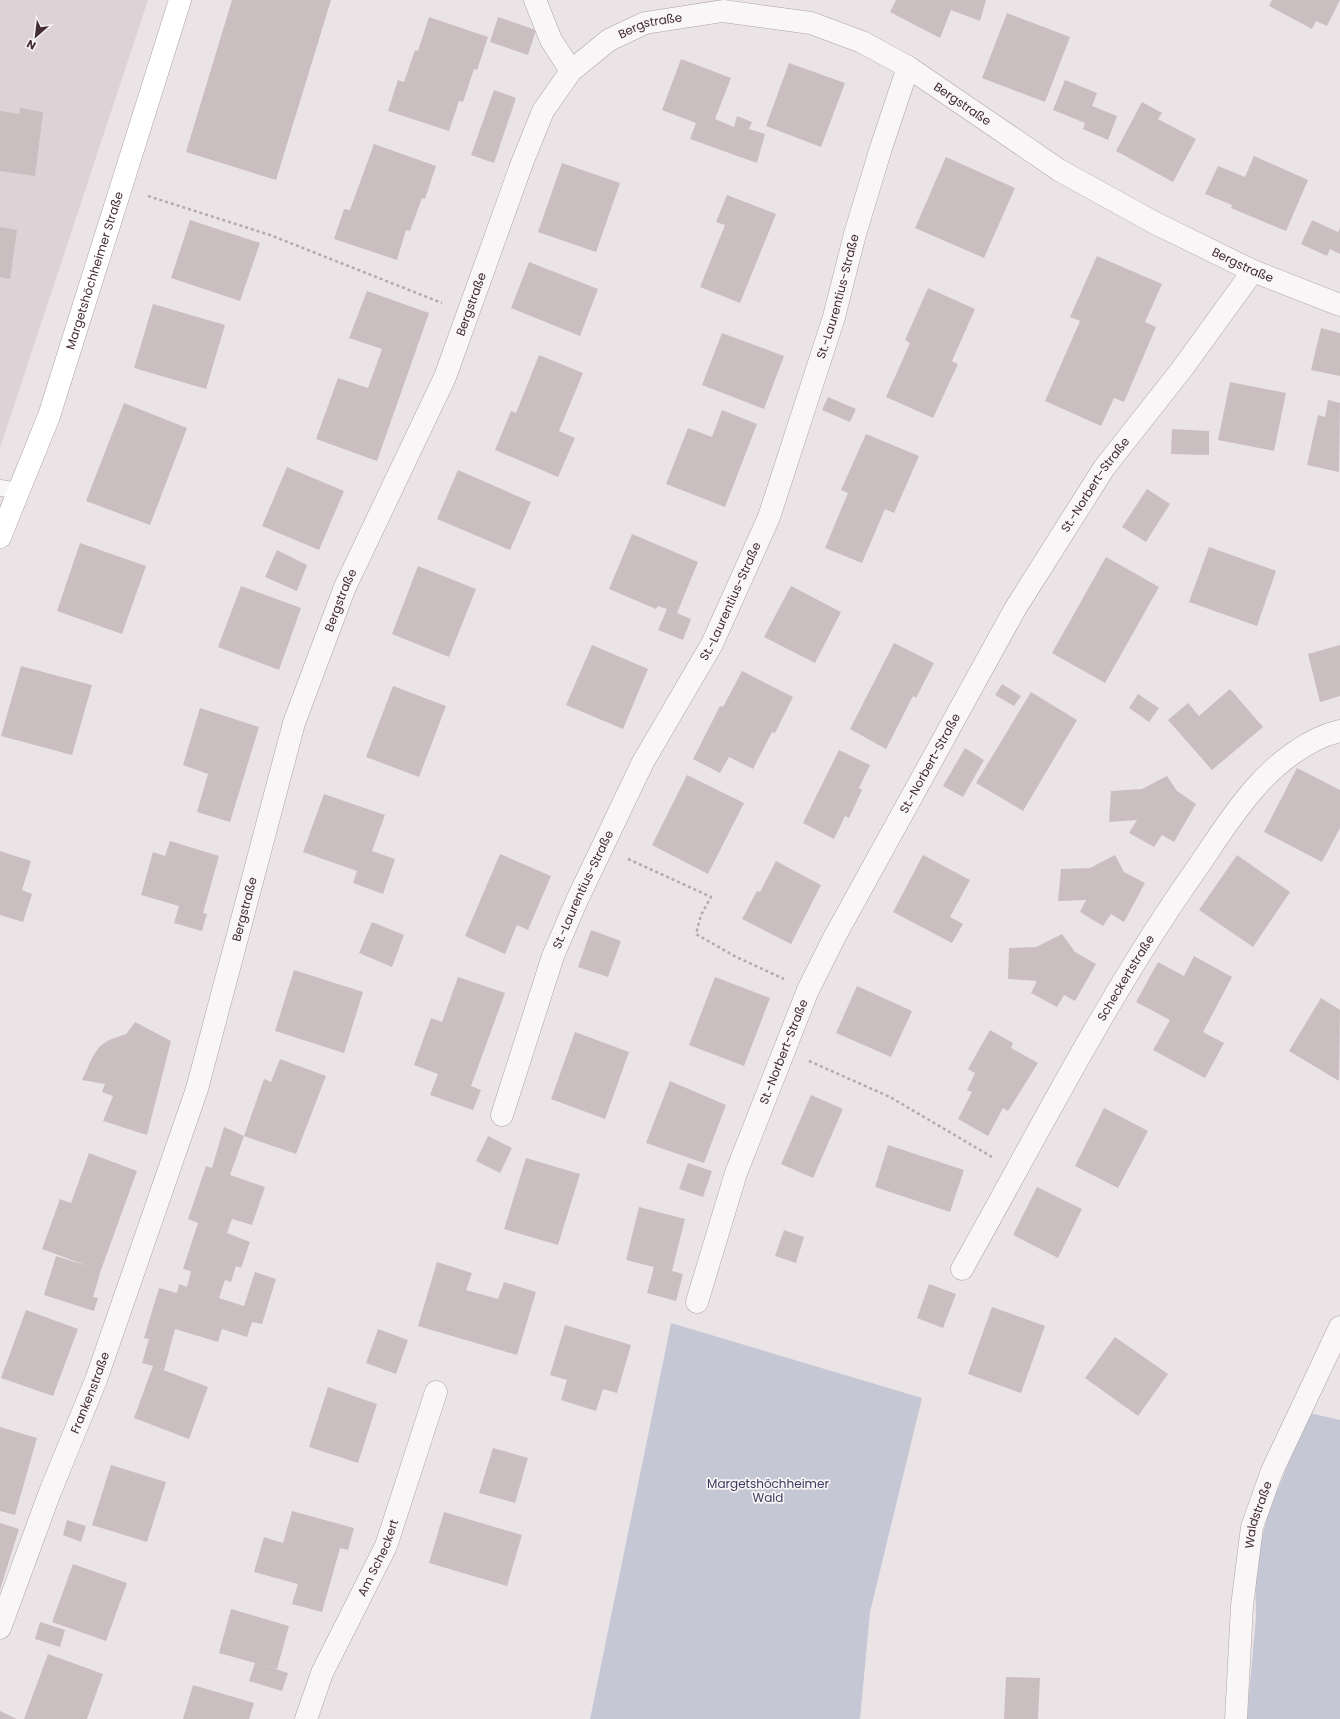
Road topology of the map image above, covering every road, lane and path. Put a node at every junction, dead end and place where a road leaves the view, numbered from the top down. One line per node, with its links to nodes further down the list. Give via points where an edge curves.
1 (180, 0): 5 (street, Margetshöchheimer Straße)
2 (535, 0): 4 (street, via 551,40)
3 (908, 67): 4 (street, Bergstraße, via 862,42 811,23 723,11 645,22 608,40); 6 (street, Bergstraße, via 1059,170 1155,223); 12 (street, St.-Laurentius-Straße, via 855,234 834,317 769,517 712,644 643,762)
4 (571, 71): 8 (street, Bergstraße, via 543,111)
5 (122, 188): 8 (path, via 270,235); 9 (street, Margetshöchheimer Straße, via 48,416)
6 (1253, 271): 7 (street, Bergstraße); 13 (street, St.-Norbert-Straße, via 1182,369 1104,468 1015,609)
7 (1340, 305)
8 (468, 313): 16 (street, Bergstraße, via 445,377 344,587 294,723 197,1089)
9 (9, 489): 10 (street, Margetshöchheimer Straße)
10 (0, 537)
11 (1340, 732): 17 (street, Scheckertstraße, via 1324,735 1286,759 1254,788 1161,920)
12 (602, 847): 13 (path, via 711,897 701,915 696,934); 15 (street, St.-Laurentius-Straße, via 553,956)
13 (808, 990): 14 (street, St.-Norbert-Straße)
14 (783, 1051): 17 (path, via 838,1072 890,1097); 19 (street, St.-Norbert-Straße, via 736,1173)
15 (502, 1115)
16 (174, 1154): 22 (street, Frankenstraße, via 96,1380 50,1492)
17 (1016, 1172): 18 (street, Scheckertstraße)
18 (962, 1269)
19 (697, 1302)
20 (1340, 1327): 24 (street, Waldstraße, via 1272,1472 1252,1527 1242,1606)
21 (436, 1392): 23 (street, Am Scheckert, via 386,1546 322,1673)
22 (0, 1628)
23 (306, 1719)
24 (1236, 1719)

